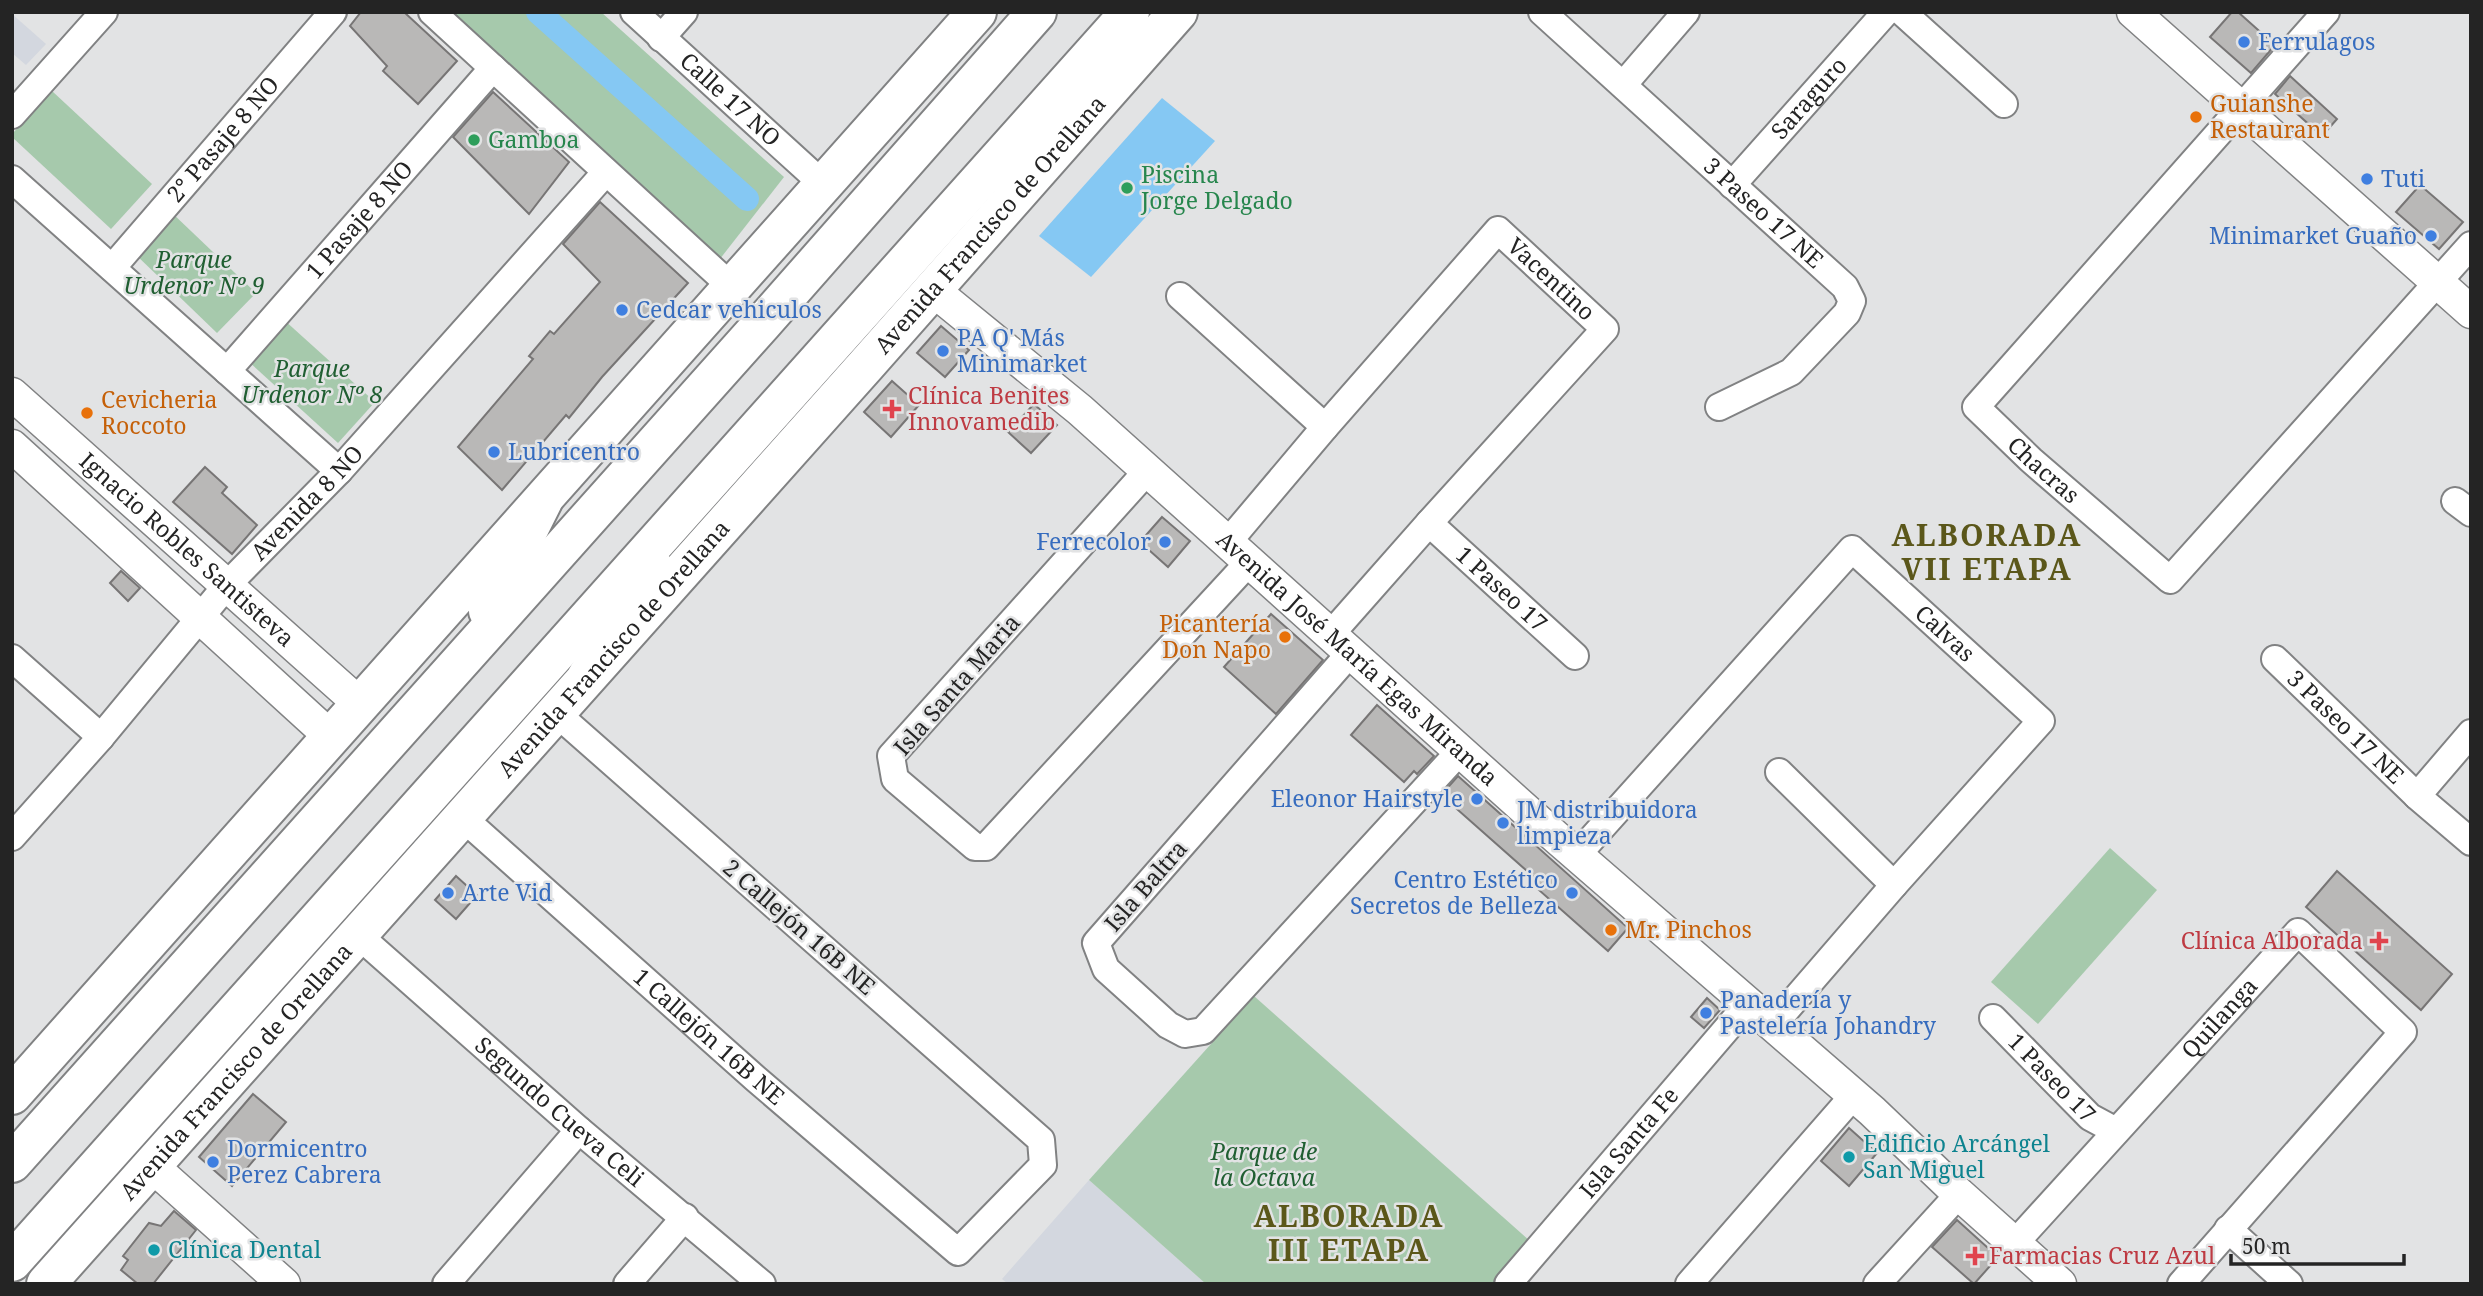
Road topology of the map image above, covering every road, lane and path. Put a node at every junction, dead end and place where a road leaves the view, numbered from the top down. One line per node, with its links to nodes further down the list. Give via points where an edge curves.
1 (104, 12): 21 (street)
2 (333, 12): 27 (street, 2° Pasaje 8 NO)
3 (432, 12): 17 (street)
4 (634, 12): 16 (street, Calle 17 NO)
5 (684, 12): 16 (street)
6 (977, 12): 24 (main road)
7 (1037, 12): 48 (main road)
8 (1178, 12): 30 (main road, Avenida Francisco de Orellana)
9 (1542, 12): 18 (street, 3 Paseo 17 NE)
10 (1686, 12): 18 (street)
11 (1886, 12): 25 (street, Saraguro)
12 (1902, 12): 19 (street)
13 (2133, 12): 20 (street)
14 (2326, 12): 20 (street, Chacras)
15 (1129, 13): 40 (main road, Avenida Francisco de Orellana)
16 (661, 38): 24 (street, Calle 17 NO)
17 (493, 68): 22 (street); 33 (street, 1 Pasaje 8 NO)
18 (1623, 85): 25 (street, 3 Paseo 17 NE)
19 (2004, 104)
20 (2241, 108): 28 (street); 28 (street, Chacras, via 1976,407 2031,460 2170,580)
21 (12, 115)
22 (606, 172): 29 (street); 39 (street, Avenida 8 NO)
23 (12, 179): 27 (street)
24 (824, 185): 29 (main road)
25 (1732, 185): 35 (street, 3 Paseo 17 NE, via 1844,287 1852,301 1847,313 1791,372)
26 (2471, 245): 28 (street, Chacras)
27 (112, 268): 33 (street)
28 (2438, 282): 32 (street)
29 (733, 288): 41 (main road)
30 (933, 290): 38 (street, Avenida José María Egas Miranda); 51 (main road, Avenida Francisco de Orellana)
31 (1180, 296): 36 (street)
32 (2471, 312)
33 (227, 371): 39 (street)
34 (12, 394): 44 (street, Ignacio Robles Santisteva)
35 (1719, 407)
36 (1325, 427): 42 (street, Vacentino, via 1498,230 1508,239 1605,329); 43 (street, Vacentino)
37 (12, 446): 45 (street, Ignacio Robles Santisteva)
38 (1148, 470): 43 (street, Avenida José María Egas Miranda); 43 (street, Isla Santa Maria, via 891,756 895,779 975,847 986,847)
39 (339, 471): 44 (street, Avenida 8 NO)
40 (717, 472): 51 (main road); 79 (main road, Avenida Francisco de Orellana)
41 (543, 501): 48 (main road); 52 (main road)
42 (1429, 523): 46 (street, Vacentino); 47 (street, 1 Paseo 17)
43 (1239, 551): 46 (street, Avenida José María Egas Miranda)
44 (228, 585): 45 (street, Avenida 8 NO); 52 (street, Ignacio Robles Santisteva)
45 (200, 620): 55 (street, Avenida 8 NO); 56 (street, Ignacio Robles Santisteva)
46 (1341, 643): 57 (street, Avenida José María Egas Miranda); 57 (street, Isla Baltra, via 1096,943 1106,969 1168,1025 1185,1034 1203,1031)
47 (1576, 656)
48 (465, 657): 73 (main road)
49 (12, 658): 55 (street)
50 (2275, 659): 59 (street, 3 Paseo 17 NE)
51 (587, 676): 53 (main road, Avenida Francisco de Orellana)
52 (361, 705): 56 (main road)
53 (556, 713): 60 (main road, Avenida Francisco de Orellana); 80 (street, 2 Callejón 16B NE, via 1041,1140 1043,1165)
54 (2471, 733): 59 (street)
55 (102, 737): 61 (street, Avenida 8 NO)
56 (332, 738): 69 (main road)
57 (1461, 750): 63 (street, Avenida José María Egas Miranda)
58 (1779, 772): 64 (street)
59 (2417, 796): 62 (street, 3 Paseo 17 NE)
60 (463, 818): 65 (main road, Avenida Francisco de Orellana); 80 (street, 1 Callejón 16B NE)
61 (12, 837)
62 (2471, 842)
63 (1577, 855): 64 (street, Calvas, via 1853,549 2041,721); 66 (street, Avenida José María Egas Miranda)
64 (1894, 885): 68 (street, Calvas)
65 (358, 935): 71 (street, Segundo Cueva Celi); 74 (main road, Avenida Francisco de Orellana)
66 (1748, 1004): 68 (street, Avenida José María Egas Miranda); 86 (street, Isla Santa Fe)
67 (1993, 1018): 72 (street, 1 Paseo 17, via 2090,1117)
68 (1773, 1025): 70 (street, Avenida José María Egas Miranda)
69 (12, 1095)
70 (1854, 1095): 75 (street, Avenida José María Egas Miranda); 87 (street)
71 (579, 1130): 76 (street, Segundo Cueva Celi); 83 (street)
72 (2116, 1131): 77 (street, Quilanga, via 2298,932 2403,1032); 78 (street, Quilanga)
73 (12, 1163)
74 (152, 1166): 81 (main road, Avenida Francisco de Orellana); 82 (street)
75 (1959, 1194): 78 (street, Avenida José María Egas Miranda); 88 (street)
76 (685, 1217): 84 (street); 85 (street, Segundo Cueva Celi)
77 (2228, 1229): 90 (street, Quilanga); 91 (street)
78 (2015, 1243): 89 (street, Avenida José María Egas Miranda)
79 (24, 1249)
80 (958, 1252)
81 (46, 1284)
82 (284, 1284)
83 (446, 1284)
84 (627, 1284)
85 (762, 1284)
86 (1508, 1284)
87 (1689, 1284)
88 (1877, 1284)
89 (2060, 1284)
90 (2181, 1284)
91 (2289, 1284)

